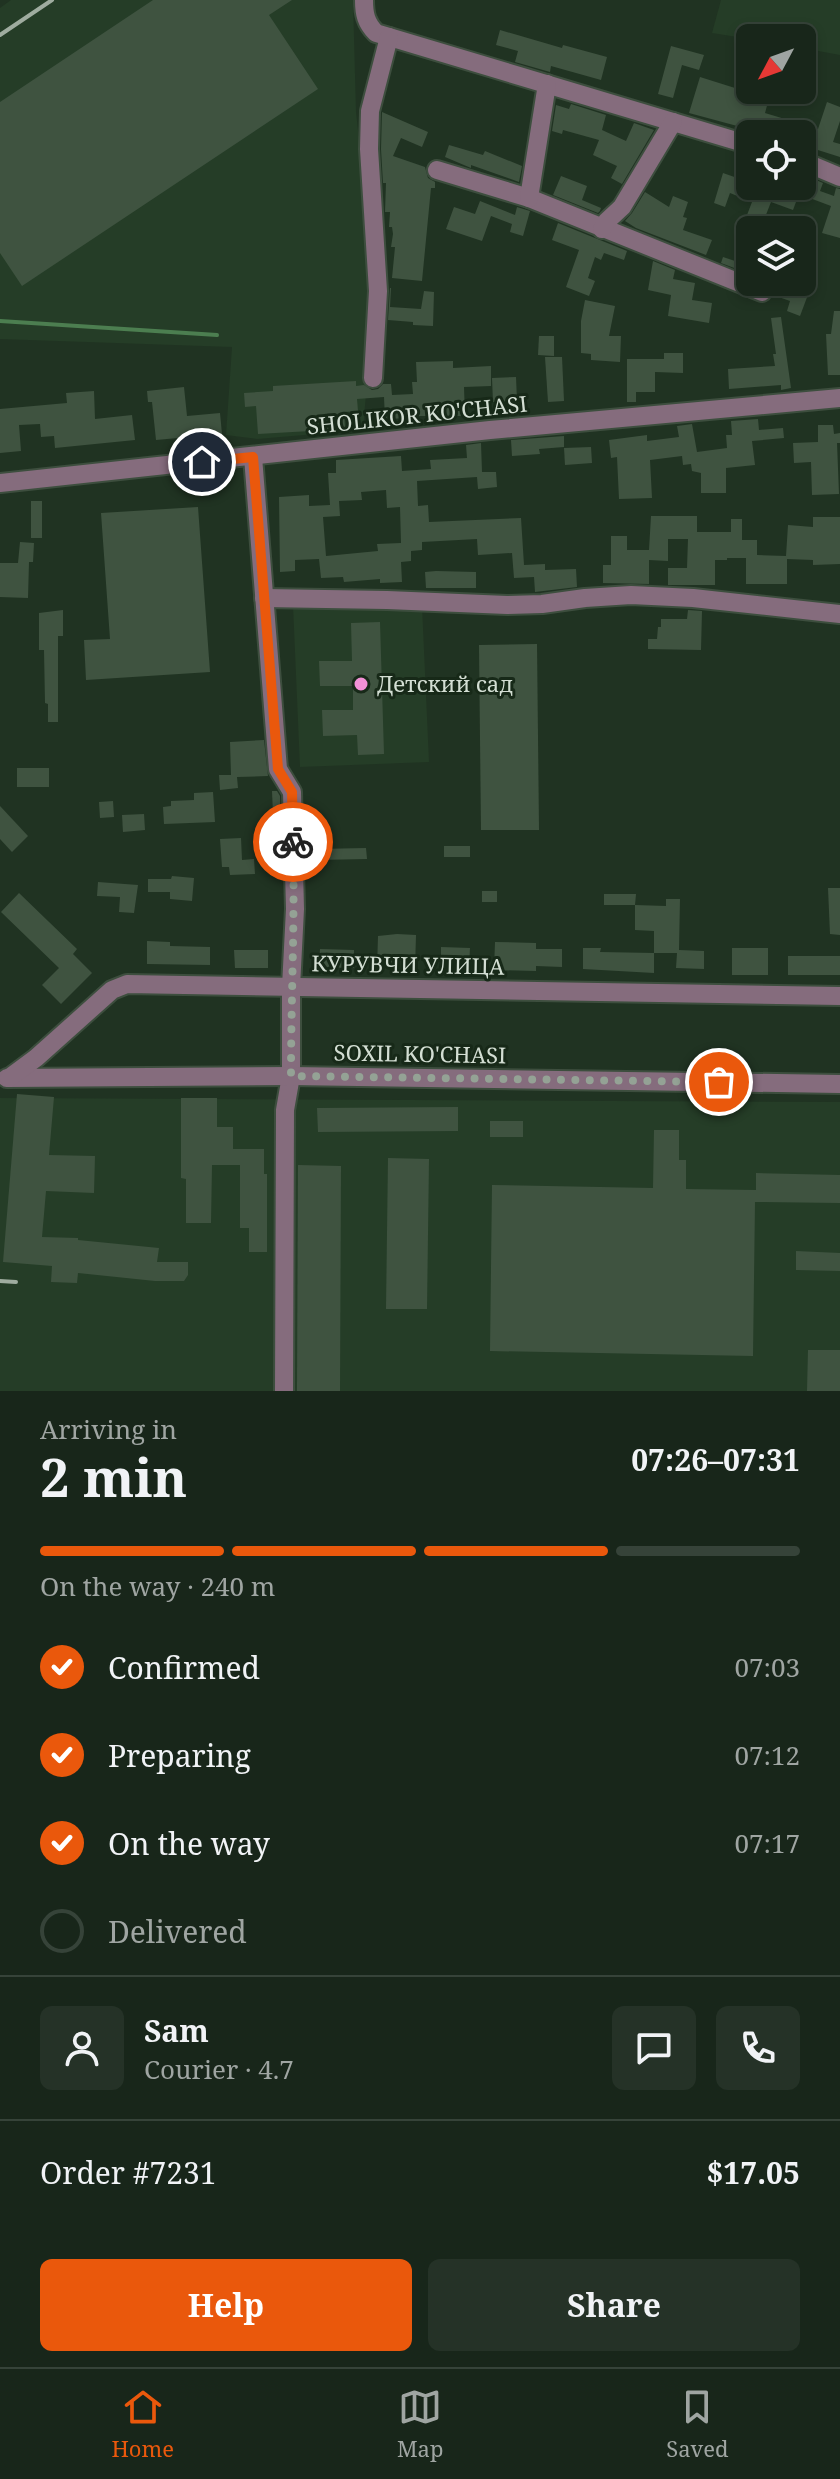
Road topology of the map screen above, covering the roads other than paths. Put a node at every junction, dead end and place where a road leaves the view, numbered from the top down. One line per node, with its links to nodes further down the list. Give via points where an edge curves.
1 (364, 0): 2 (street, via 369,26)
2 (389, 37): 3 (street); 12 (street, via 370,111 378,291)
3 (547, 84): 4 (street); 9 (street)
4 (673, 122): 5 (street); 10 (street, via 622,207)
5 (736, 141)
6 (816, 167): 8 (street)
7 (437, 170): 9 (street)
8 (840, 177)
9 (529, 198): 10 (street)
10 (602, 229): 11 (street)
11 (736, 282)
12 (373, 378)
13 (840, 398): 14 (street, SHOLIKOR KO'CHASI)
14 (253, 457): 15 (street, SHOLIKOR KO'CHASI); 16 (street)
15 (0, 483)
16 (264, 598): 17 (street, via 507,605 631,595); 18 (street, via 278,769 292,792)
17 (840, 614)
18 (291, 987): 19 (street, КУРУВЧИ УЛИЦА); 20 (street); 21 (street, КУРУВЧИ УЛИЦА, via 127,984 112,990 36,1058)
19 (840, 996)
20 (291, 1076): 21 (street, SOXIL KO'CHASI); 22 (street, SOXIL KO'CHASI); 23 (street, via 285,1110)
21 (5, 1078)
22 (840, 1084)
23 (284, 1391)

